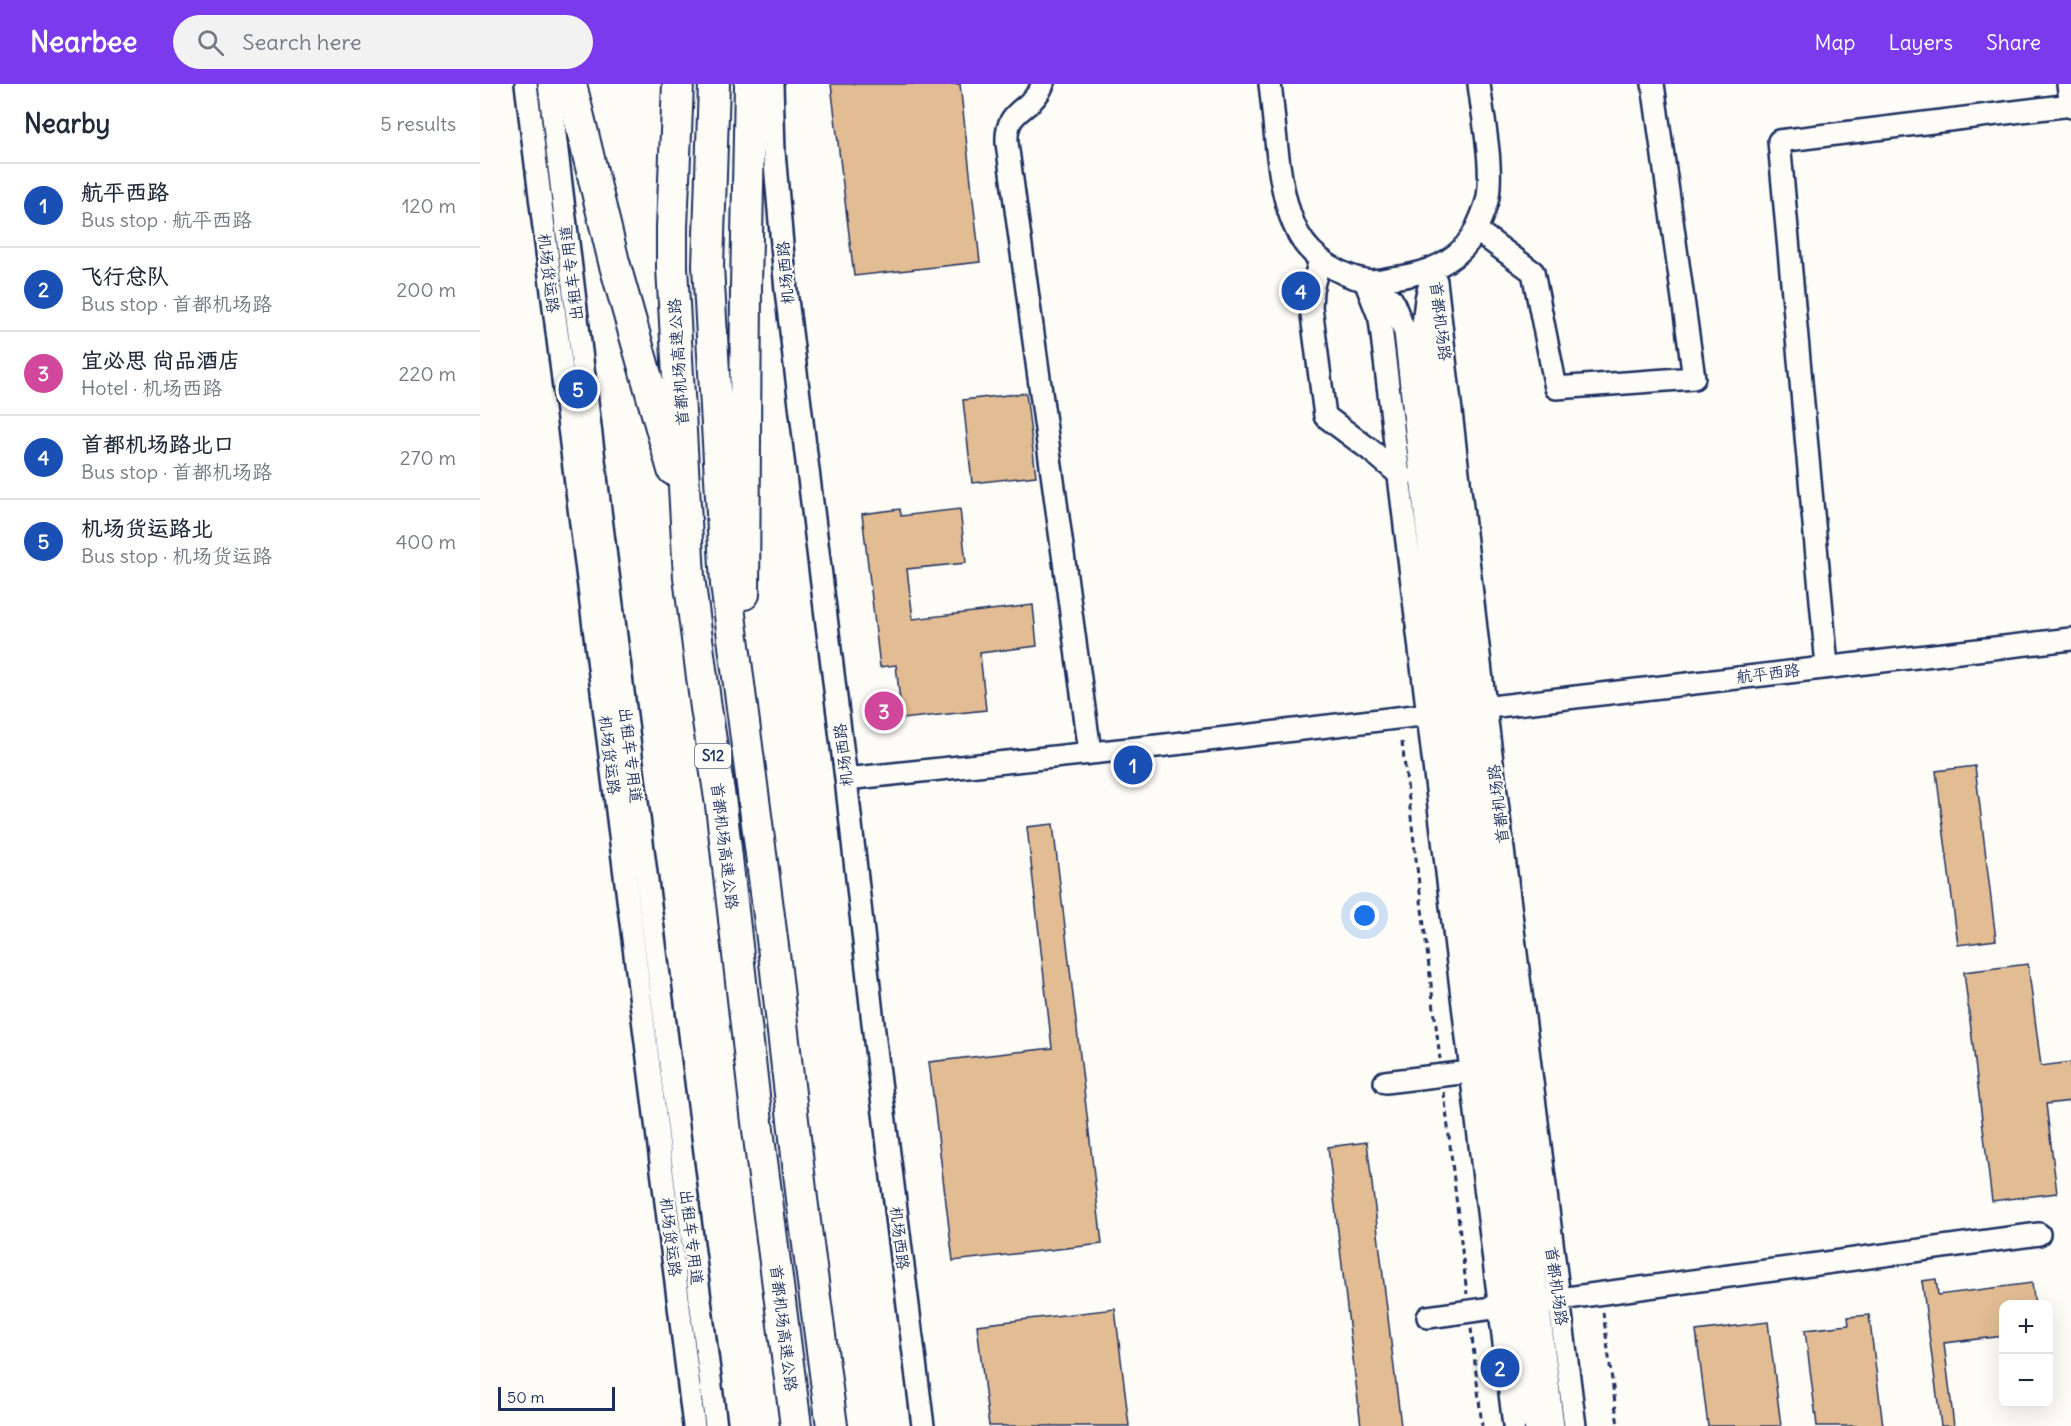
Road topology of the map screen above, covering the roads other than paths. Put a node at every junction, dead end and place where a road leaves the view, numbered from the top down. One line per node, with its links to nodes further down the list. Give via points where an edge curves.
1 (526, 84): 40 (street, 机场货运路)
2 (549, 84): 41 (street, 出租车专用道)
3 (678, 84): 21 (highway, 首都机场高速公路 / S12, via 672,267)
4 (714, 84): 24 (highway, 首都机场高速公路 / S12, via 708,266 726,585)
5 (750, 84): 24 (highway)
6 (772, 84): 27 (street, 机场西路, via 786,291)
7 (1043, 84): 26 (street, via 1033,100 1007,125 1007,143)
8 (1270, 84): 15 (street, via 1287,211 1300,237)
9 (1479, 84): 14 (street, via 1488,198)
10 (1653, 84): 14 (street, via 1694,378 1556,388 1533,272)
11 (2068, 84): 13 (street)
12 (573, 93): 21 (highway, via 614,262)
13 (2071, 106): 23 (street, via 1779,141)
14 (1476, 230): 16 (street, via 1449,261)
15 (1320, 259): 17 (street); 19 (street, via 1311,298 1325,416)
16 (1434, 268): 17 (street, via 1414,275); 18 (street, 首都机场路); 20 (street, 首都机场路, via 1422,333)
17 (1365, 280): 19 (street, 首都机场路, via 1380,319); 20 (street, 首都机场路, via 1392,300 1405,332)
18 (1459, 470): 20 (street); 25 (street, 首都机场路)
19 (1398, 472): 20 (street); 25 (street, 首都机场路)
20 (1433, 505): 25 (street, 首都机场路)
21 (685, 507): 42 (highway, 首都机场高速公路 / S12, via 692,603 721,805)
22 (2071, 639): 23 (street, 航平西路)
23 (1827, 666): 25 (street, 航平西路)
24 (741, 699): 43 (highway, 首都机场高速公路 / S12)
25 (1457, 710): 26 (street, 航平西路); 28 (street, 首都机场路); 29 (street, 首都机场路); 30 (street, 首都机场路)
26 (1090, 752): 27 (street, 航平西路)
27 (846, 779): 44 (street, 机场西路)
28 (1479, 896): 29 (street); 30 (street); 31 (street, 首都机场路)
29 (1512, 916): 33 (street, 首都机场路)
30 (1454, 922): 31 (street, 首都机场路)
31 (1491, 1069): 32 (street); 34 (street, 首都机场路); 35 (street, 首都机场路)
32 (1385, 1082)
33 (1538, 1132): 35 (street); 37 (street, 首都机场路)
34 (1479, 1140): 35 (street); 38 (street, 首都机场路)
35 (1512, 1165): 38 (street, 首都机场路)
36 (2040, 1234): 37 (street)
37 (1559, 1299): 38 (street); 48 (street, 首都机场路)
38 (1519, 1304): 39 (street); 45 (street, 首都机场路); 46 (street, 首都机场路); 47 (street, 首都机场路)
39 (1428, 1317)
40 (694, 1426)
41 (716, 1426)
42 (796, 1426)
43 (832, 1426)
44 (923, 1426)
45 (1514, 1426)
46 (1535, 1426)
47 (1553, 1426)
48 (1575, 1426)

